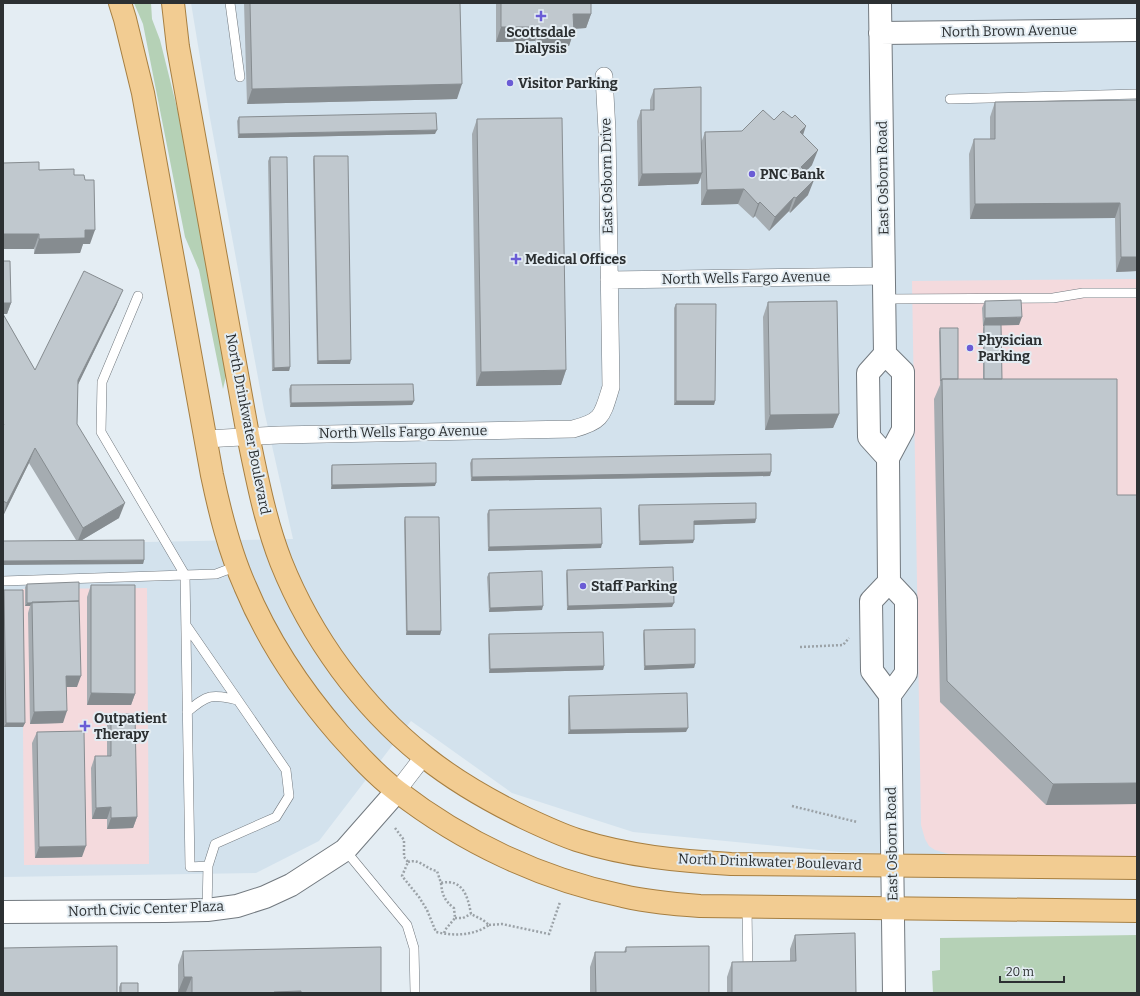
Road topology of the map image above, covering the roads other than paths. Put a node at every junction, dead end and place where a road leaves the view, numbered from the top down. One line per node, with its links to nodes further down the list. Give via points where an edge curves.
1 (120, 3): 21 (main road, via 143,93)
2 (164, 3): 8 (main road)
3 (173, 3): 8 (main road, North Drinkwater Boulevard)
4 (230, 3): 10 (lane)
5 (880, 3): 7 (main road, East Osborn Road)
6 (1137, 30): 7 (main road, North Brown Avenue)
7 (880, 33): 13 (main road, East Osborn Road)
8 (178, 47): 20 (main road, North Drinkwater Boulevard)
9 (604, 76): 14 (street, East Osborn Drive)
10 (240, 77)
11 (1137, 94): 12 (lane)
12 (950, 99)
13 (884, 276): 14 (street, North Wells Fargo Avenue); 17 (main road, East Osborn Road)
14 (609, 280): 19 (street, East Osborn Drive, via 611,388)
15 (1137, 293): 17 (lane, via 1083,294 1053,298)
16 (138, 296): 24 (lane, via 102,382 101,432)
17 (884, 299): 18 (main road, East Osborn Road)
18 (885, 354): 22 (main road, via 903,372 903,430); 22 (main road, via 868,373 869,437)
19 (599, 419): 20 (street, North Wells Fargo Avenue, via 573,429)
20 (248, 435): 21 (street, North Wells Fargo Avenue); 31 (main road, North Drinkwater Boulevard, via 259,490 281,562 294,592 335,662 384,720)
21 (205, 438): 23 (main road, via 220,514)
22 (888, 458): 26 (main road)
23 (237, 566): 24 (lane, via 216,574); 32 (main road, via 260,620 300,685 349,746)
24 (185, 575): 25 (lane); 27 (lane)
25 (3, 581)
26 (889, 582): 28 (main road, via 906,600 906,673); 28 (main road, via 871,601 871,624 872,671)
27 (186, 625): 29 (lane); 30 (lane)
28 (890, 696): 35 (main road, East Osborn Road)
29 (238, 700): 30 (lane, via 218,695 202,700); 34 (lane, via 286,770 289,796 276,817 215,844)
30 (187, 712): 34 (lane, via 190,867)
31 (424, 756): 32 (street, North Civic Center Plaza); 35 (main road, North Drinkwater Boulevard, via 443,771 507,810 577,840 616,850 692,862)
32 (397, 791): 33 (main road, North Civic Center Plaza); 37 (main road, via 477,843 551,876 623,896 654,901 700,906)
33 (345, 850): 39 (main road, North Civic Center Plaza, via 291,885 265,897 237,906); 43 (lane, via 407,925 414,948)
34 (208, 865): 39 (lane)
35 (893, 865): 36 (main road, North Drinkwater Boulevard); 38 (main road, East Osborn Road)
36 (1137, 868)
37 (747, 907): 38 (main road); 42 (lane)
38 (894, 908): 40 (main road); 44 (main road, East Osborn Road)
39 (207, 910): 41 (main road, North Civic Center Plaza)
40 (1137, 911)
41 (3, 912)
42 (748, 976)
43 (415, 993)
44 (894, 993)

